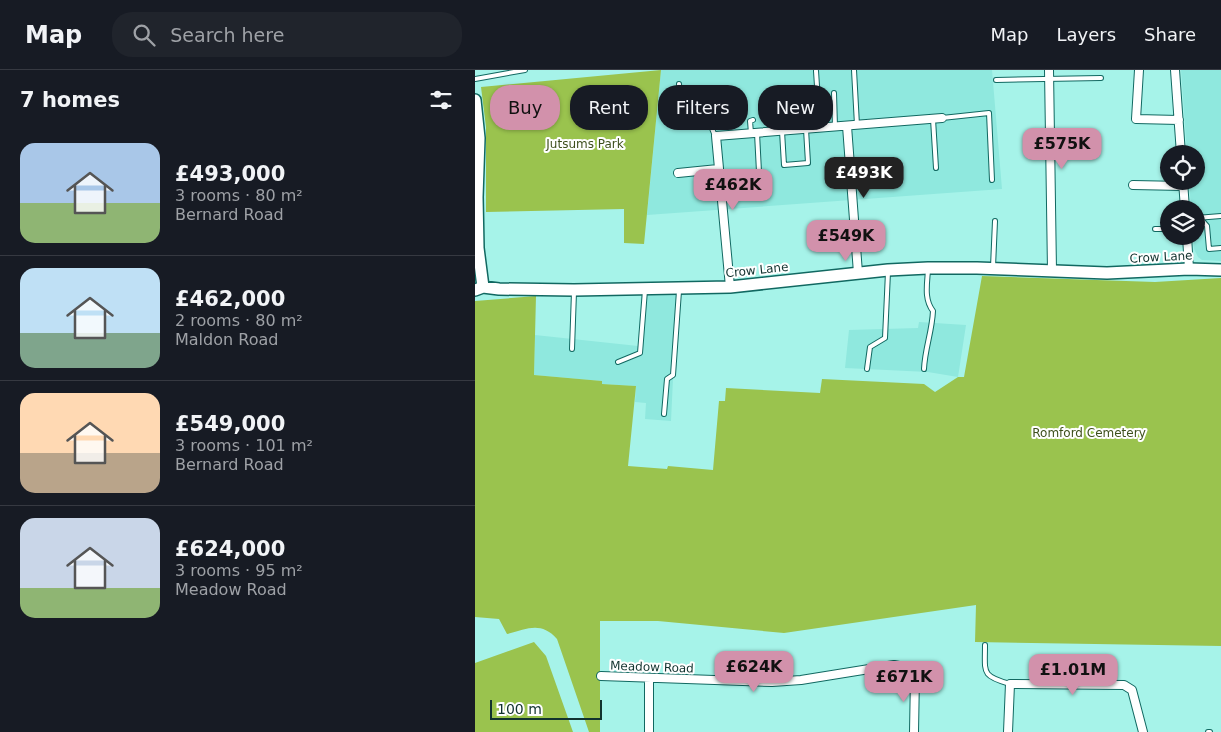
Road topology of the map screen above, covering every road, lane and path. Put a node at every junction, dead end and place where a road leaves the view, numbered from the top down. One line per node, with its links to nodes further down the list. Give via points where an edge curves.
1 (525, 70): 9 (lane)
2 (854, 70): 19 (lane)
3 (1049, 70): 8 (street)
4 (1139, 70): 18 (street, via 1136,119)
5 (1175, 70): 18 (street)
6 (816, 71): 12 (lane)
7 (1101, 78): 8 (lane)
8 (1049, 79): 10 (lane); 50 (street)
9 (475, 80)
10 (996, 80)
11 (679, 84): 26 (lane, via 683,125 711,126)
12 (817, 85)
13 (834, 93): 21 (lane)
14 (475, 100): 35 (street, via 479,138)
15 (942, 118): 16 (street); 32 (lane, via 989,113)
16 (933, 119): 19 (street); 28 (lane)
17 (753, 120): 25 (lane, via 750,121)
18 (1179, 120): 27 (street)
19 (857, 125): 20 (street)
20 (847, 126): 21 (street); 51 (street)
21 (835, 127)
22 (794, 130): 24 (street)
23 (806, 130): 24 (lane, via 808,164 785,165)
24 (782, 131): 25 (street)
25 (755, 133): 26 (street); 30 (lane)
26 (715, 136): 29 (street)
27 (1180, 145)
28 (936, 168)
29 (718, 169): 31 (street); 52 (street)
30 (759, 172)
31 (678, 173)
32 (992, 180)
33 (1160, 184): 34 (street)
34 (1133, 186)
35 (476, 197): 43 (street)
36 (1221, 216): 37 (lane)
37 (1205, 217)
38 (995, 221): 46 (lane)
39 (1205, 224): 44 (lane, via 1209,249)
40 (1155, 229): 41 (lane)
41 (1160, 229)
42 (1188, 245): 47 (street)
43 (477, 248): 55 (street)
44 (1221, 248)
45 (928, 268): 46 (street, Crow Lane); 48 (street, Crow Lane); 60 (lane, via 927,296 933,311)
46 (993, 269): 50 (street, Crow Lane)
47 (1189, 269): 49 (street, Crow Lane); 50 (street, Crow Lane, via 1107,273)
48 (888, 270): 51 (street, Crow Lane); 59 (lane, via 885,338 869,348)
49 (1221, 270)
50 (1052, 271)
51 (858, 273): 52 (street, Crow Lane)
52 (730, 287): 54 (street, Crow Lane)
53 (645, 288): 54 (street, Crow Lane); 56 (street, Crow Lane); 58 (lane, via 640,353)
54 (679, 288): 61 (lane, via 673,375 667,379)
55 (479, 289): 56 (street, Crow Lane)
56 (574, 290): 57 (lane)
57 (572, 349)
58 (618, 362)
59 (867, 369)
60 (924, 369)
61 (664, 414)
62 (985, 645): 65 (lane, via 985,670 991,679)
63 (601, 676): 64 (street, Meadow Road)
64 (649, 678): 66 (street); 67 (street, Meadow Road, via 772,682 894,665 909,668 915,676)
65 (1010, 684): 68 (street); 69 (street, via 1125,685 1133,690)
66 (649, 732)
67 (915, 732)
68 (1008, 732)
69 (1143, 732)

